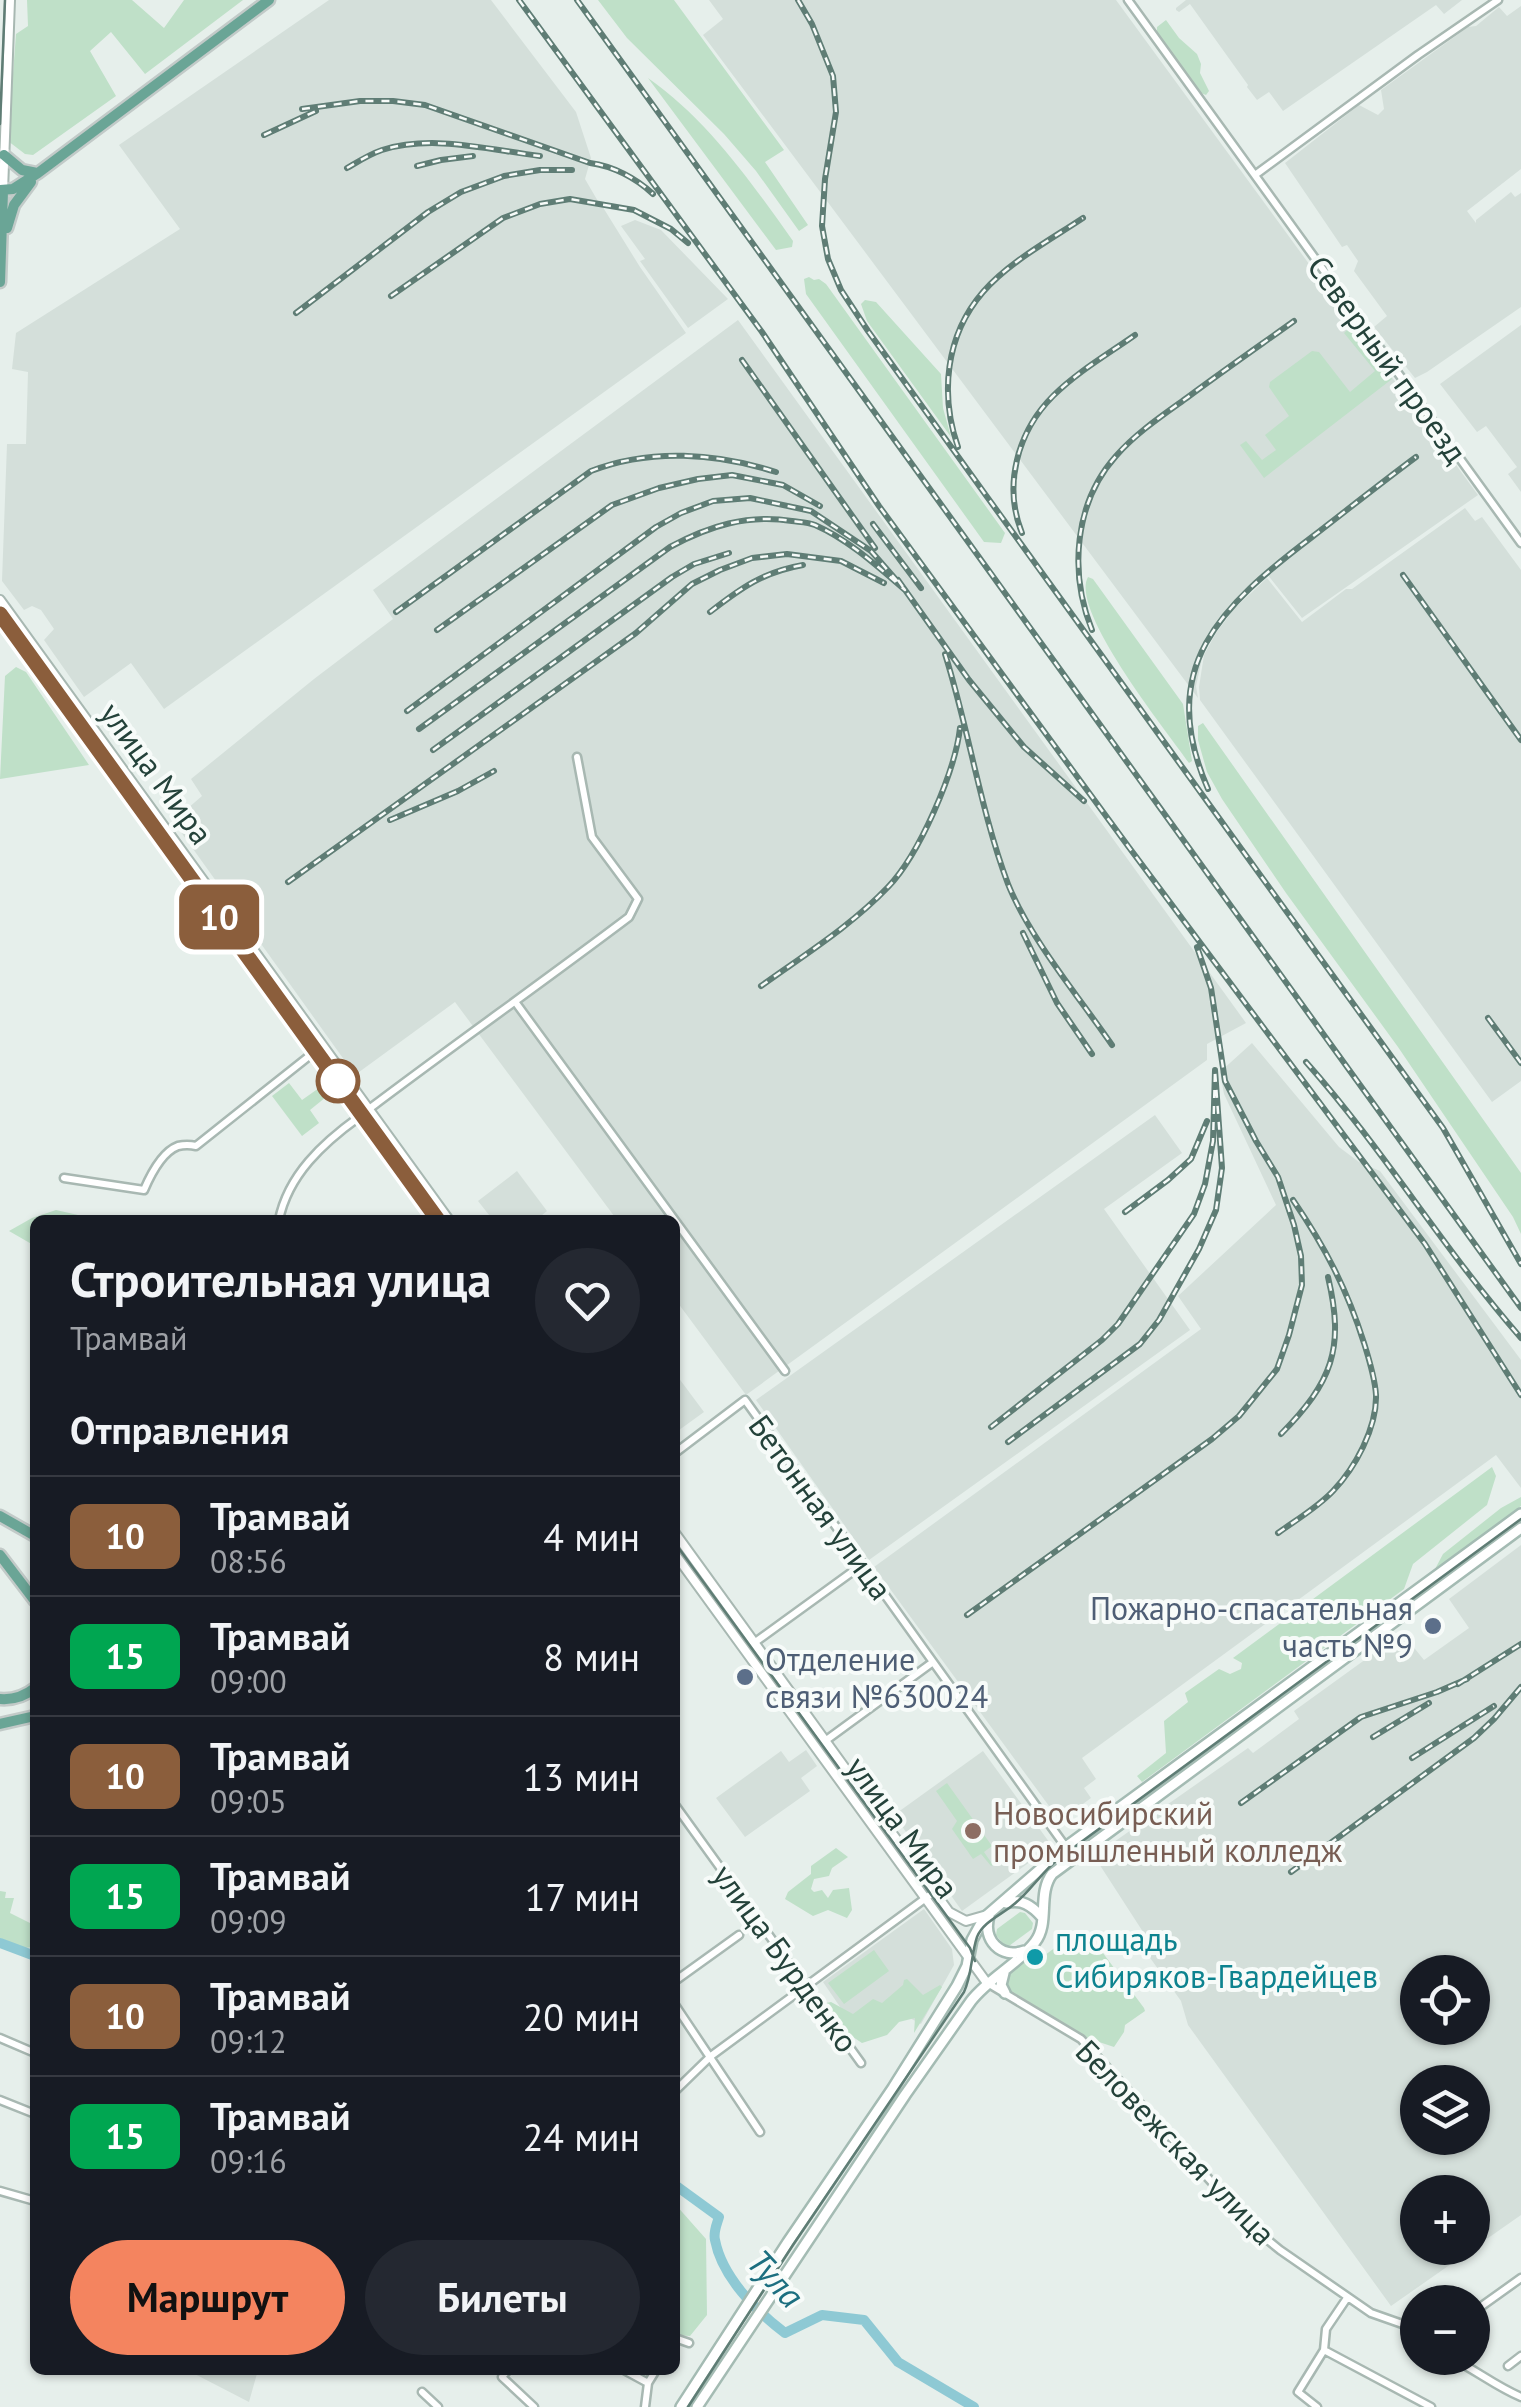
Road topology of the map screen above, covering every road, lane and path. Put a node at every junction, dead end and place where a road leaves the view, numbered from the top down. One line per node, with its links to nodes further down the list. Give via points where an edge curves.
1 (10, 0): 5 (street)
2 (268, 0): 6 (main road)
3 (1128, 0): 7 (street, Северный проезд)
4 (1498, 0): 7 (street)
5 (4, 155): 6 (main road); 8 (street)
6 (38, 173): 8 (main road); 9 (main road, via 14,205)
7 (1255, 175): 11 (street, Северный проезд)
8 (2, 190): 9 (main road)
9 (1, 254): 10 (main road)
10 (0, 282)
11 (1521, 543)
12 (0, 600): 15 (street, улица Мира)
13 (2, 625): 16 (street, улица Мира)
14 (577, 756): 17 (street, via 592,836 638,899 629,917)
15 (122, 766): 16 (street); 18 (street, улица Мира)
16 (111, 774): 19 (street, улица Мира)
17 (516, 1003): 20 (street); 26 (street, Бетонная улица)
18 (323, 1045): 19 (street); 20 (street, улица Мира)
19 (313, 1053): 21 (street, улица Мира); 22 (street, via 196,1146 170,1152 144,1190)
20 (369, 1109): 21 (street); 25 (street, улица Мира)
21 (359, 1117): 23 (street, via 314,1153 283,1199); 24 (street, улица Мира)
22 (64, 1178)
23 (280, 1215)
24 (429, 1215)
25 (445, 1215)
26 (671, 1215)
27 (680, 1227): 28 (street, Бетонная улица)
28 (786, 1372)
29 (680, 1450): 37 (street, Бетонная улица, via 745,1400)
30 (1521, 1514): 46 (main road)
31 (0, 1516): 33 (main road)
32 (1521, 1528): 46 (main road)
33 (30, 1533)
34 (680, 1540): 39 (street, улица Мира)
35 (0, 1554): 38 (main road)
36 (680, 1561): 51 (street, улица Мира)
37 (863, 1564): 39 (street); 40 (street, Бетонная улица)
38 (30, 1594)
39 (754, 1642): 45 (street, улица Мира)
40 (932, 1662): 45 (street); 48 (street, Бетонная улица)
41 (30, 1692): 42 (main road)
42 (0, 1700)
43 (30, 1717): 44 (main road)
44 (0, 1724)
45 (825, 1741): 50 (street, улица Мира)
46 (1213, 1747): 48 (main road); 49 (main road)
47 (680, 1812): 61 (street, улица Бурденко)
48 (1066, 1847): 49 (street, Бетонная улица); 52 (main road)
49 (1073, 1857): 54 (main road, via 1048,1879)
50 (934, 1892): 51 (street); 53 (street, улица Мира, via 966,1921)
51 (924, 1899): 57 (street, улица Мира); 61 (street)
52 (1003, 1904): 53 (main road); 54 (main road, via 1022,1902)
53 (991, 1913): 56 (main road, via 986,1924 995,1946 1005,1953); 57 (main road, via 978,1926)
54 (1042, 1917): 56 (main road, via 1040,1934)
55 (739, 1936): 59 (street)
56 (1027, 1950): 58 (main road)
57 (968, 1958): 60 (street, улица Мира); 93 (main road, via 894,2088)
58 (1007, 1969): 60 (main road); 62 (main road)
59 (680, 1977)
60 (988, 1983): 62 (street, Беловежская улица); 94 (main road, via 905,2095)
61 (806, 1986): 66 (street); 67 (street, улица Бурденко)
62 (1005, 1994): 75 (street, Беловежская улица, via 1081,2039 1264,2237)
63 (680, 2012): 66 (street)
64 (0, 2038): 65 (street)
65 (30, 2051)
66 (711, 2056): 68 (street); 71 (street)
67 (861, 2063)
68 (680, 2087)
69 (0, 2100): 70 (street)
70 (30, 2112)
71 (760, 2132)
72 (0, 2190): 73 (street)
73 (30, 2199)
74 (1521, 2278): 76 (street)
75 (1347, 2298): 77 (street, Беловежская улица); 80 (street, via 1326,2329)
76 (1490, 2300)
77 (1400, 2323)
78 (680, 2339): 79 (street)
79 (689, 2342)
80 (1324, 2350): 95 (street, via 1298,2392); 96 (street)
81 (1521, 2356): 82 (street)
82 (1508, 2366)
83 (504, 2375): 91 (street)
84 (633, 2375): 87 (street)
85 (653, 2375): 87 (street)
86 (1480, 2375): 89 (street)
87 (648, 2383): 92 (street)
88 (422, 2392): 90 (street)
89 (1521, 2397)
90 (438, 2407)
91 (534, 2407)
92 (645, 2407)
93 (680, 2407)
94 (697, 2407)
95 (1317, 2407)
96 (1431, 2407)

